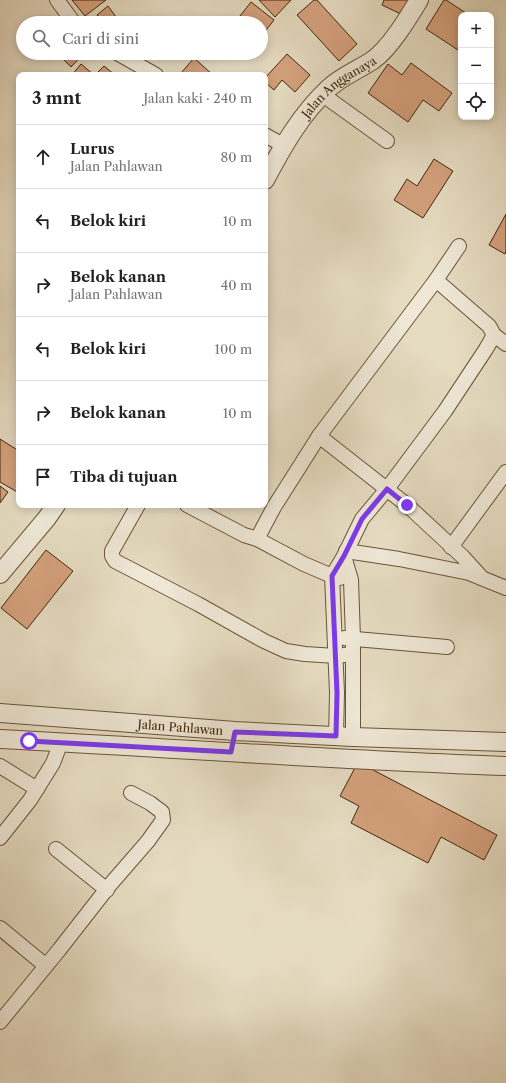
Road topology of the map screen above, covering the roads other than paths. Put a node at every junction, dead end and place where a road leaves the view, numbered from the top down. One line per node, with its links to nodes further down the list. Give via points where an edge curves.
1 (57, 0): 3 (street)
2 (419, 0): 6 (street, Jalan Angganaya, via 382,53 341,78)
3 (69, 16)
4 (129, 60): 5 (street)
5 (151, 72)
6 (323, 95): 8 (street); 9 (street, Jalan Angganaya, via 310,108)
7 (268, 137): 9 (street)
8 (387, 141)
9 (284, 146): 10 (street, Jalan Angganaya)
10 (268, 175)
11 (459, 246): 12 (street)
12 (436, 280): 13 (street, via 489,326); 15 (street)
13 (494, 335): 14 (street); 17 (street, via 445,411)
14 (506, 344)
15 (319, 436): 17 (street); 21 (street, via 274,507)
16 (506, 472): 22 (street)
17 (387, 489): 22 (street); 23 (street, via 362,519)
18 (54, 508): 24 (street)
19 (136, 508): 33 (street, via 112,551 115,561 286,651)
20 (193, 508): 21 (street)
21 (257, 540): 25 (street)
22 (451, 547): 26 (street)
23 (345, 553): 25 (street); 26 (street, via 426,564); 27 (street)
24 (0, 574)
25 (332, 576): 27 (street); 29 (street)
26 (482, 578): 28 (street)
27 (351, 580): 30 (street)
28 (506, 588)
29 (335, 637): 30 (street); 33 (street)
30 (353, 639): 31 (street); 32 (street)
31 (447, 647)
32 (353, 654): 33 (street); 36 (street)
33 (336, 656): 36 (street, via 337,700)
34 (0, 712): 35 (street, Jalan Pahlawan)
35 (235, 732): 36 (street, Jalan Pahlawan); 40 (street)
36 (345, 737): 39 (street, Jalan Pahlawan); 41 (street)
37 (0, 739): 38 (street, Jalan Pahlawan)
38 (61, 742): 40 (street, Jalan Pahlawan); 44 (street, via 53,763)
39 (506, 742)
40 (231, 752): 41 (street, Jalan Pahlawan)
41 (345, 758): 43 (street, Jalan Pahlawan)
42 (0, 766): 44 (street)
43 (506, 766)
44 (37, 789): 46 (street)
45 (131, 793): 48 (street, via 162,812 163,820)
46 (0, 838)
47 (56, 849): 48 (street)
48 (107, 890): 50 (street)
49 (0, 928): 50 (street)
50 (46, 966): 51 (street)
51 (0, 1022)

